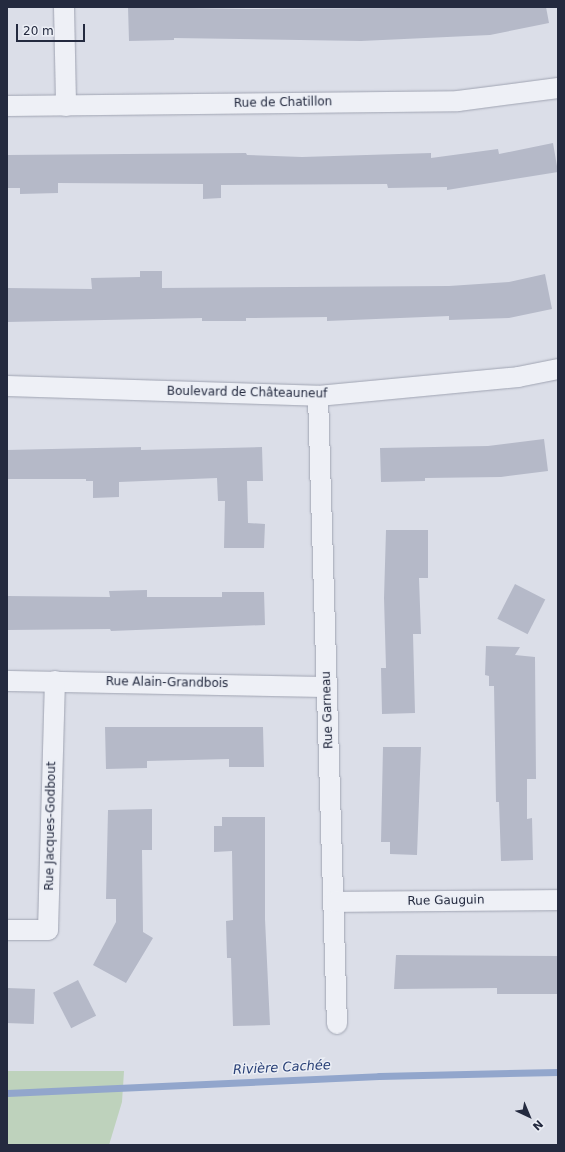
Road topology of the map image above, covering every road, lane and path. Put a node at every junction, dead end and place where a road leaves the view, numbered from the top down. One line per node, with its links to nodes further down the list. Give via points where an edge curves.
1 (64, 7): 4 (street)
2 (558, 88): 4 (street, Rue de Chatillon, via 458,101)
3 (7, 106): 4 (street, Rue de Chatillon)
4 (66, 106)
5 (558, 369): 7 (street, Boulevard de Châteauneuf, via 518,377)
6 (7, 386): 7 (street, Boulevard de Châteauneuf)
7 (318, 396): 10 (street, Rue Garneau)
8 (7, 681): 9 (street, Rue Alain-Grandbois)
9 (54, 681): 10 (street, Rue Alain-Grandbois); 13 (street, Rue Jacques-Godbout, via 48,930)
10 (327, 687): 12 (street, Rue Garneau)
11 (558, 900): 12 (street, Rue Gauguin)
12 (334, 902): 14 (street, Rue Garneau)
13 (7, 930)
14 (338, 1024)

